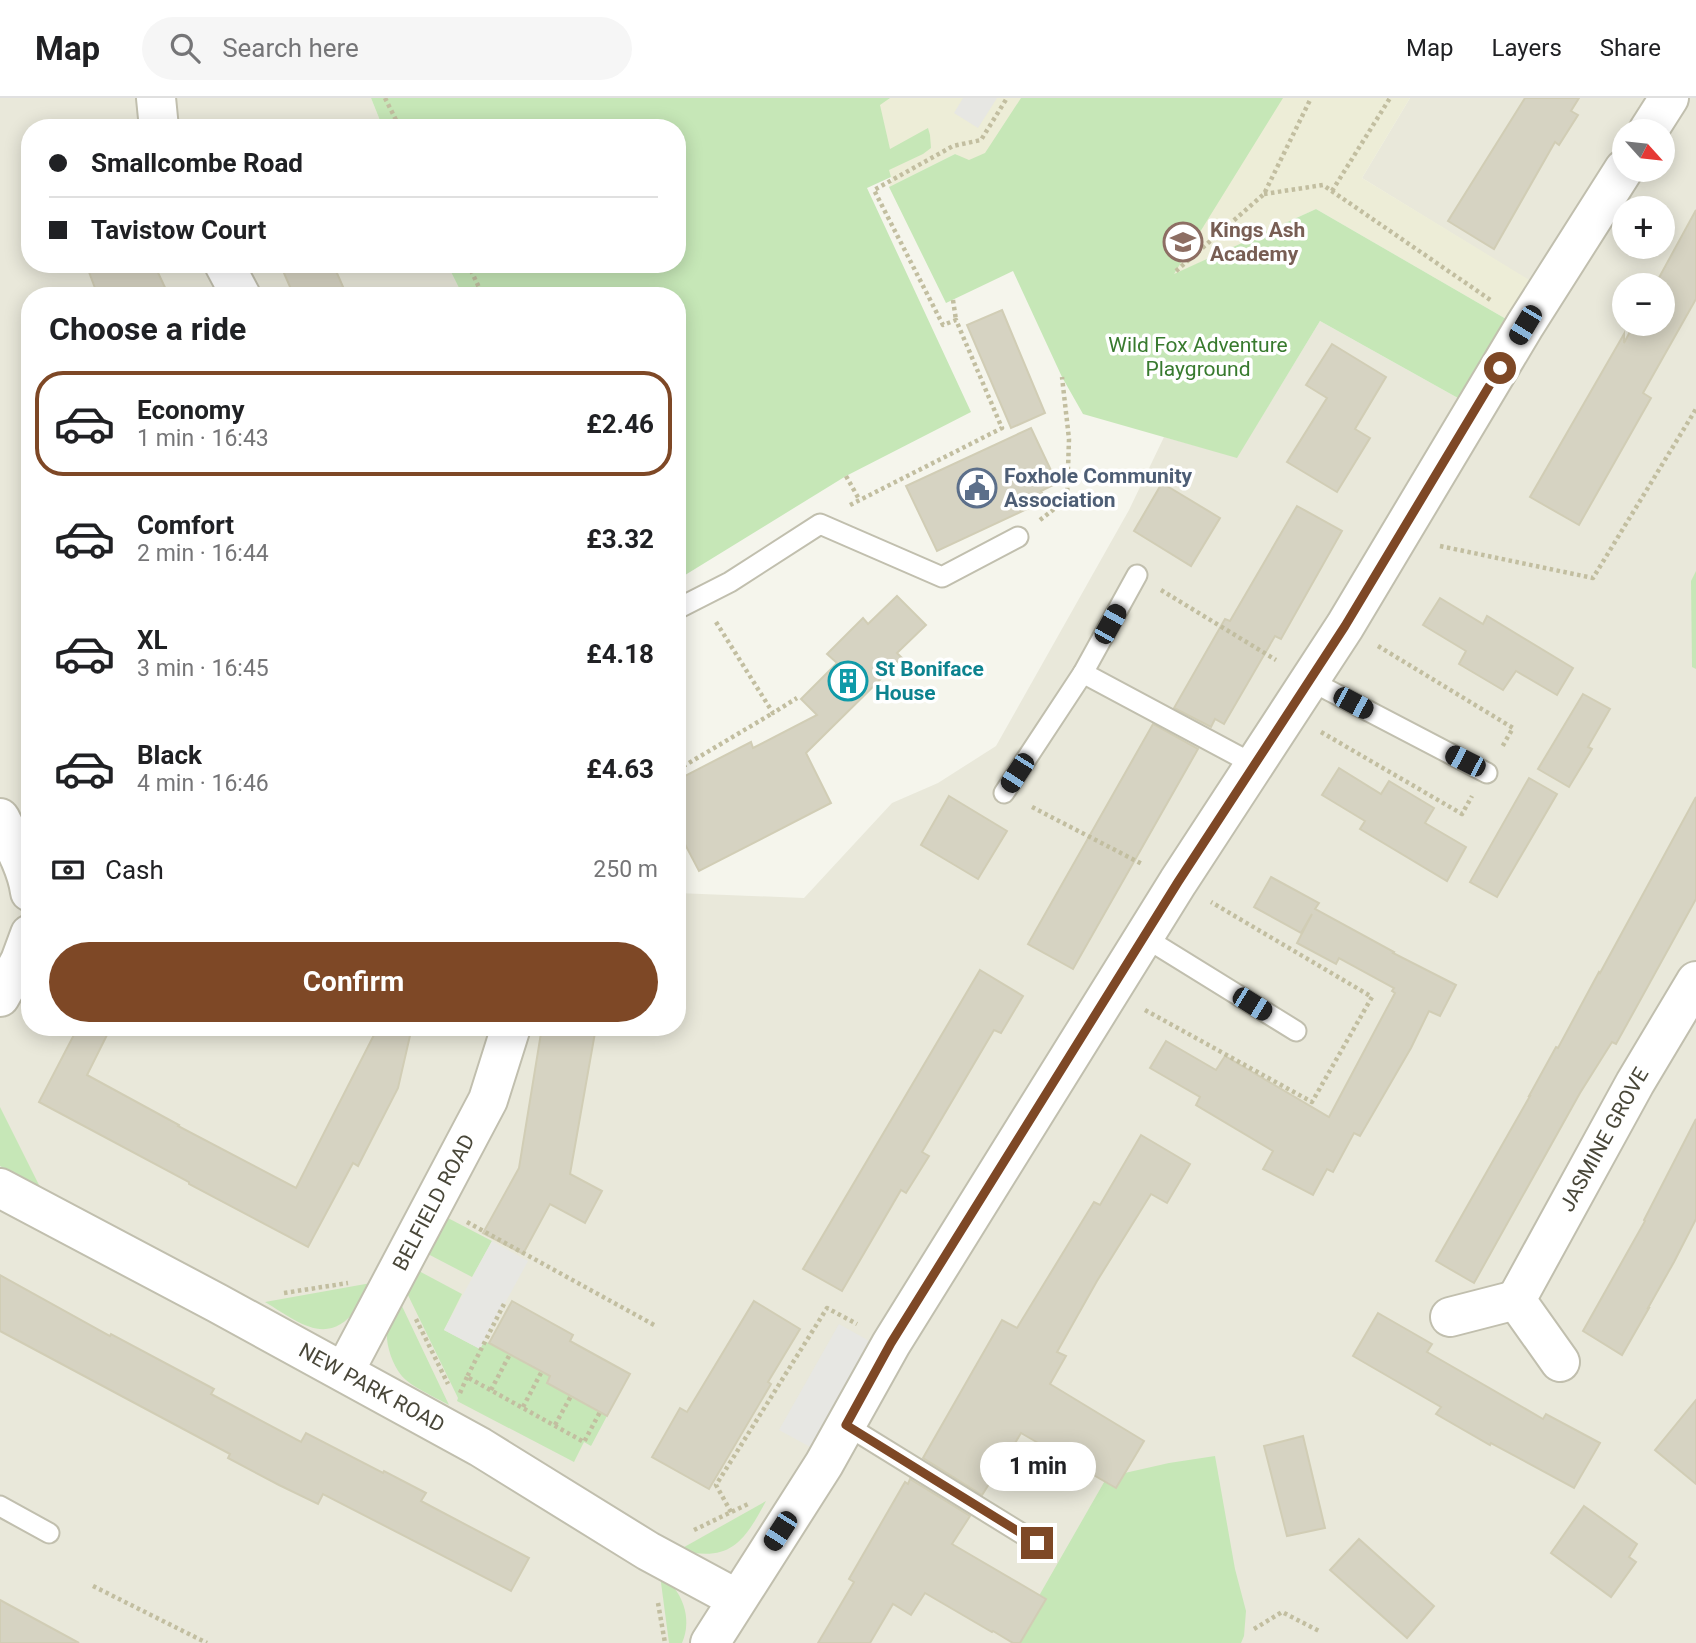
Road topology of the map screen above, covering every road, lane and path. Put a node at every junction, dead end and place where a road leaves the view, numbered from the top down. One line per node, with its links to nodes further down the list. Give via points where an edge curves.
1 (156, 98): 7 (street)
2 (385, 98): 8 (path)
3 (1007, 98): 15 (path, via 981,140 953,146 874,190 943,326)
4 (1311, 98): 12 (path)
5 (1390, 98): 11 (path)
6 (1669, 98): 9 (street)
7 (158, 119)
8 (396, 119)
9 (1656, 119)
10 (1616, 182): 16 (street)
11 (1332, 191): 12 (path, via 1323,185); 16 (path)
12 (1264, 194): 13 (path)
13 (1176, 271)
14 (953, 300): 15 (path)
15 (956, 320): 20 (path, via 1002,428)
16 (1525, 325): 23 (street)
17 (1062, 377): 22 (path, via 1069,439 1067,499)
18 (1696, 409): 23 (path, via 1593,578)
19 (846, 476): 20 (path)
20 (859, 499): 21 (path)
21 (820, 524): 22 (lane, via 942,578); 25 (lane)
22 (1018, 537)
23 (1398, 537): 28 (street)
24 (1137, 575): 27 (lane); 28 (path)
25 (686, 604)
26 (715, 622): 30 (path)
27 (1083, 673): 31 (lane); 34 (lane)
28 (1309, 680): 31 (street); 33 (lane)
29 (797, 698): 30 (path)
30 (773, 713): 32 (path)
31 (1253, 764): 37 (street)
32 (686, 769)
33 (1487, 772)
34 (1004, 793): 37 (path)
35 (0, 818): 36 (street)
36 (21, 863)
37 (1178, 882): 38 (street)
38 (1144, 937): 42 (lane); 52 (street)
39 (21, 958): 41 (street)
40 (1696, 981): 47 (street, JASMINE GROVE, via 1634,1083)
41 (0, 997)
42 (1296, 1031)
43 (508, 1036): 45 (street, BELFIELD ROAD, via 488,1100)
44 (0, 1188): 48 (street, NEW PARK ROAD)
45 (432, 1203): 46 (street, BELFIELD ROAD); 51 (path)
46 (394, 1276): 48 (path); 56 (street, BELFIELD ROAD); 57 (path)
47 (1516, 1300): 50 (street); 54 (street)
48 (217, 1303): 56 (street, NEW PARK ROAD)
49 (503, 1304): 58 (path, via 467,1377)
50 (1450, 1317)
51 (656, 1326)
52 (891, 1343): 63 (street); 65 (path, via 827,1308 716,1485)
53 (510, 1354): 58 (path)
54 (1560, 1362)
55 (542, 1371): 60 (path)
56 (344, 1372): 69 (street, NEW PARK ROAD)
57 (450, 1388)
58 (491, 1390): 60 (path)
59 (571, 1396): 62 (path)
60 (523, 1407): 62 (path)
61 (600, 1412): 62 (path, via 584,1442)
62 (555, 1425)
63 (846, 1425): 67 (lane); 69 (street)
64 (0, 1506): 66 (lane)
65 (731, 1512)
66 (49, 1533)
67 (1037, 1543)
68 (93, 1586): 72 (path)
69 (737, 1599): 73 (street)
70 (1254, 1629): 71 (path, via 1282,1612)
71 (1321, 1632)
72 (206, 1643)
73 (710, 1643)

